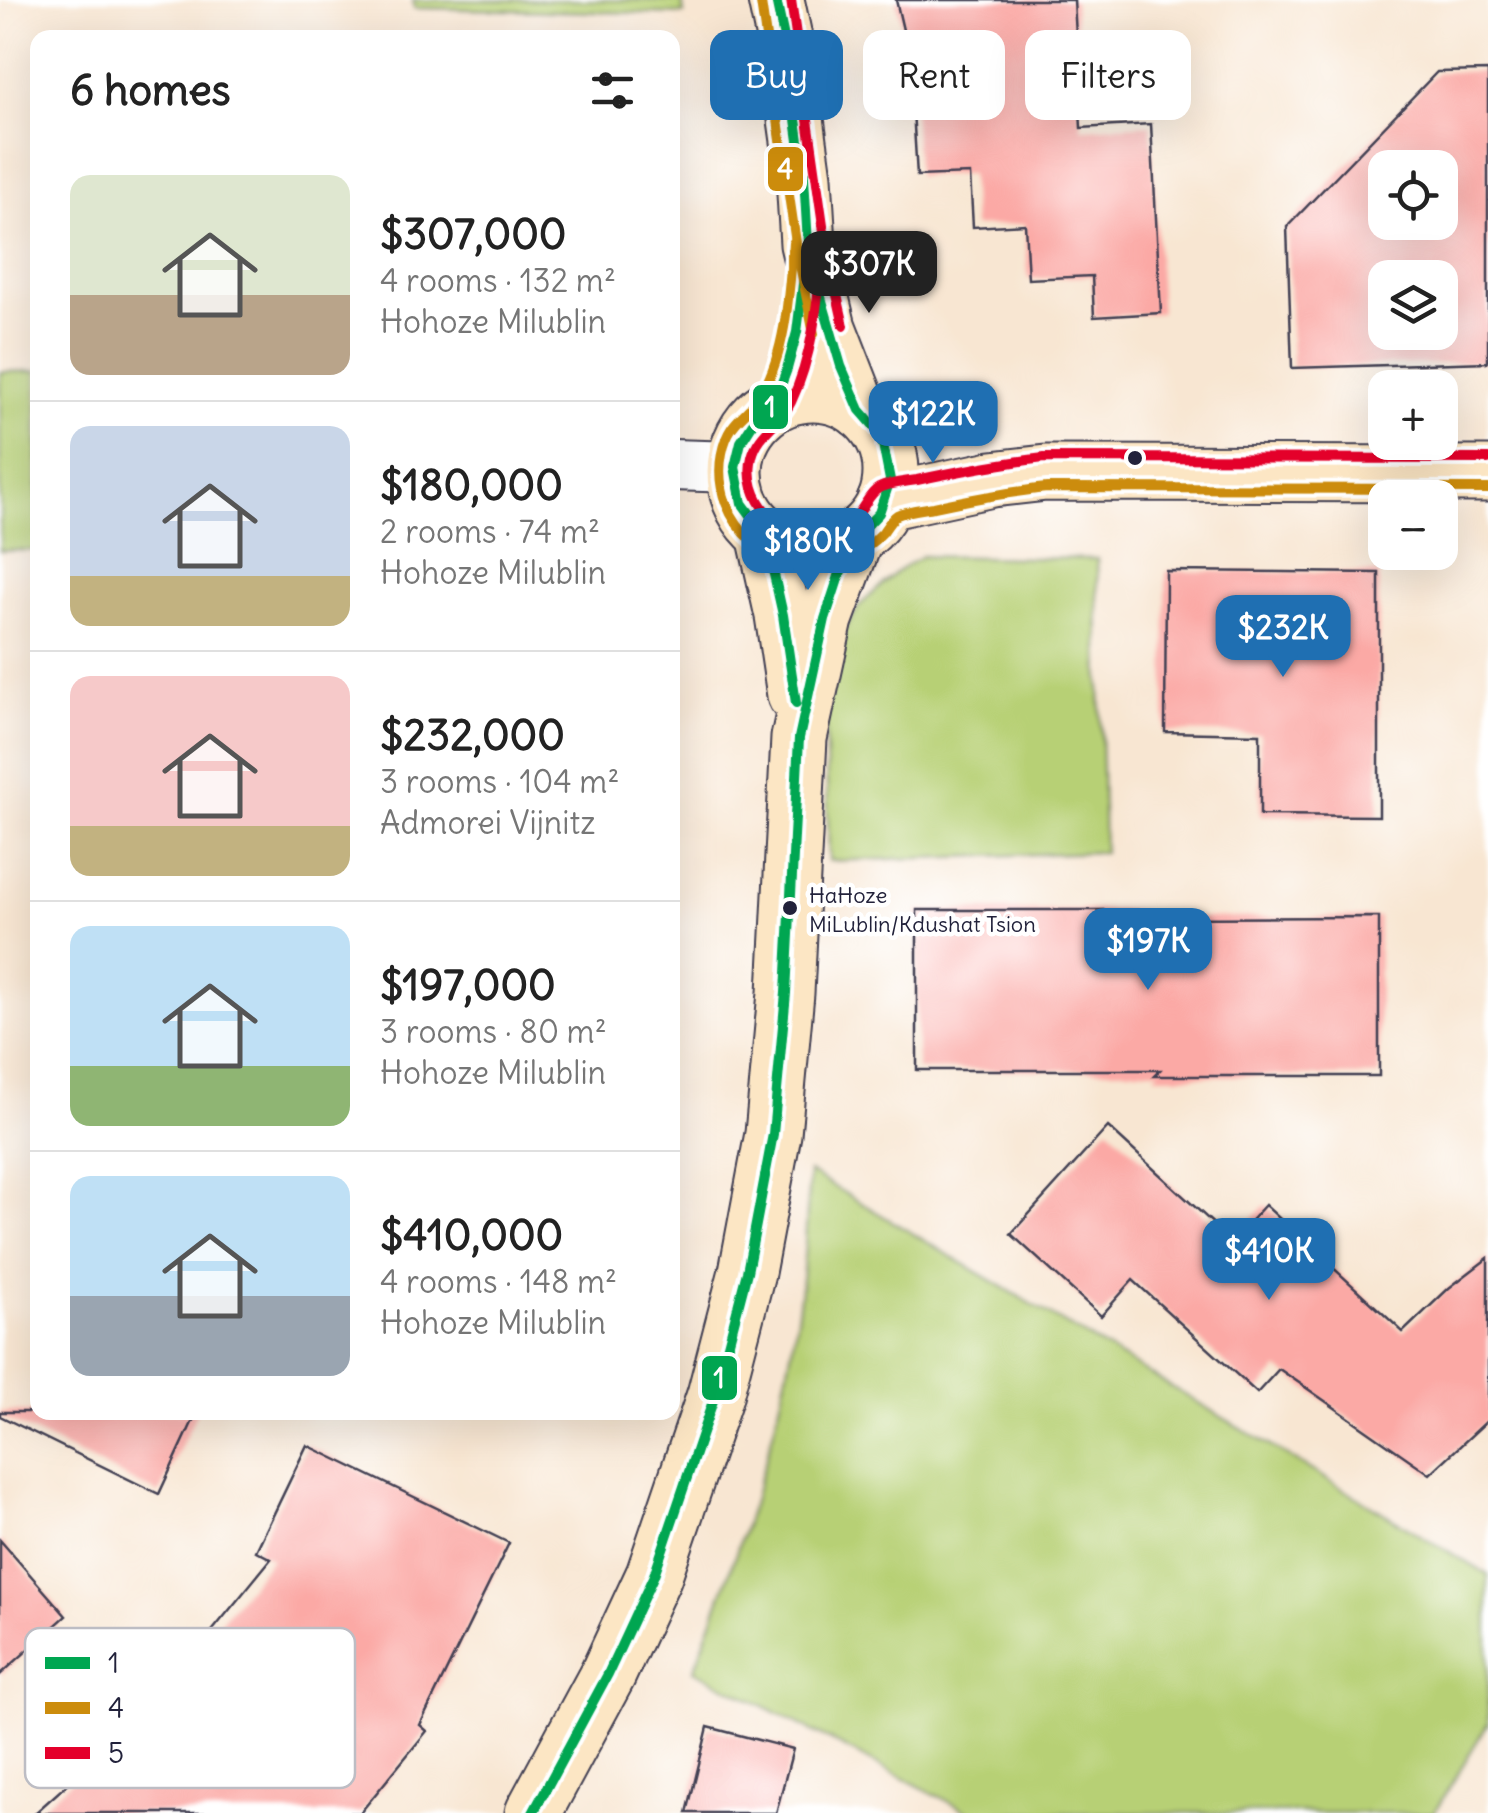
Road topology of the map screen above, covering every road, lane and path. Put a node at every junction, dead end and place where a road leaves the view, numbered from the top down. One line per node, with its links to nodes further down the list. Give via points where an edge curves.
1 (776, 0): 2 (street, via 802,158)
2 (808, 244): 3 (street, via 798,332); 4 (street, via 828,328)
3 (774, 404): 4 (street, via 798,395 835,397); 6 (street, via 747,430)
4 (870, 422): 7 (street, via 944,453); 9 (street, via 890,469)
5 (680, 465): 6 (street)
6 (735, 467): 10 (street, via 742,503)
7 (1046, 473): 8 (street); 9 (street, via 992,479)
8 (1488, 474)
9 (870, 520): 10 (street, via 833,546 810,550); 11 (street, via 825,618)
10 (765, 534): 11 (street, via 784,615)
11 (799, 738): 12 (street, via 773,1134 747,1272 715,1395 654,1575)
12 (533, 1813)

